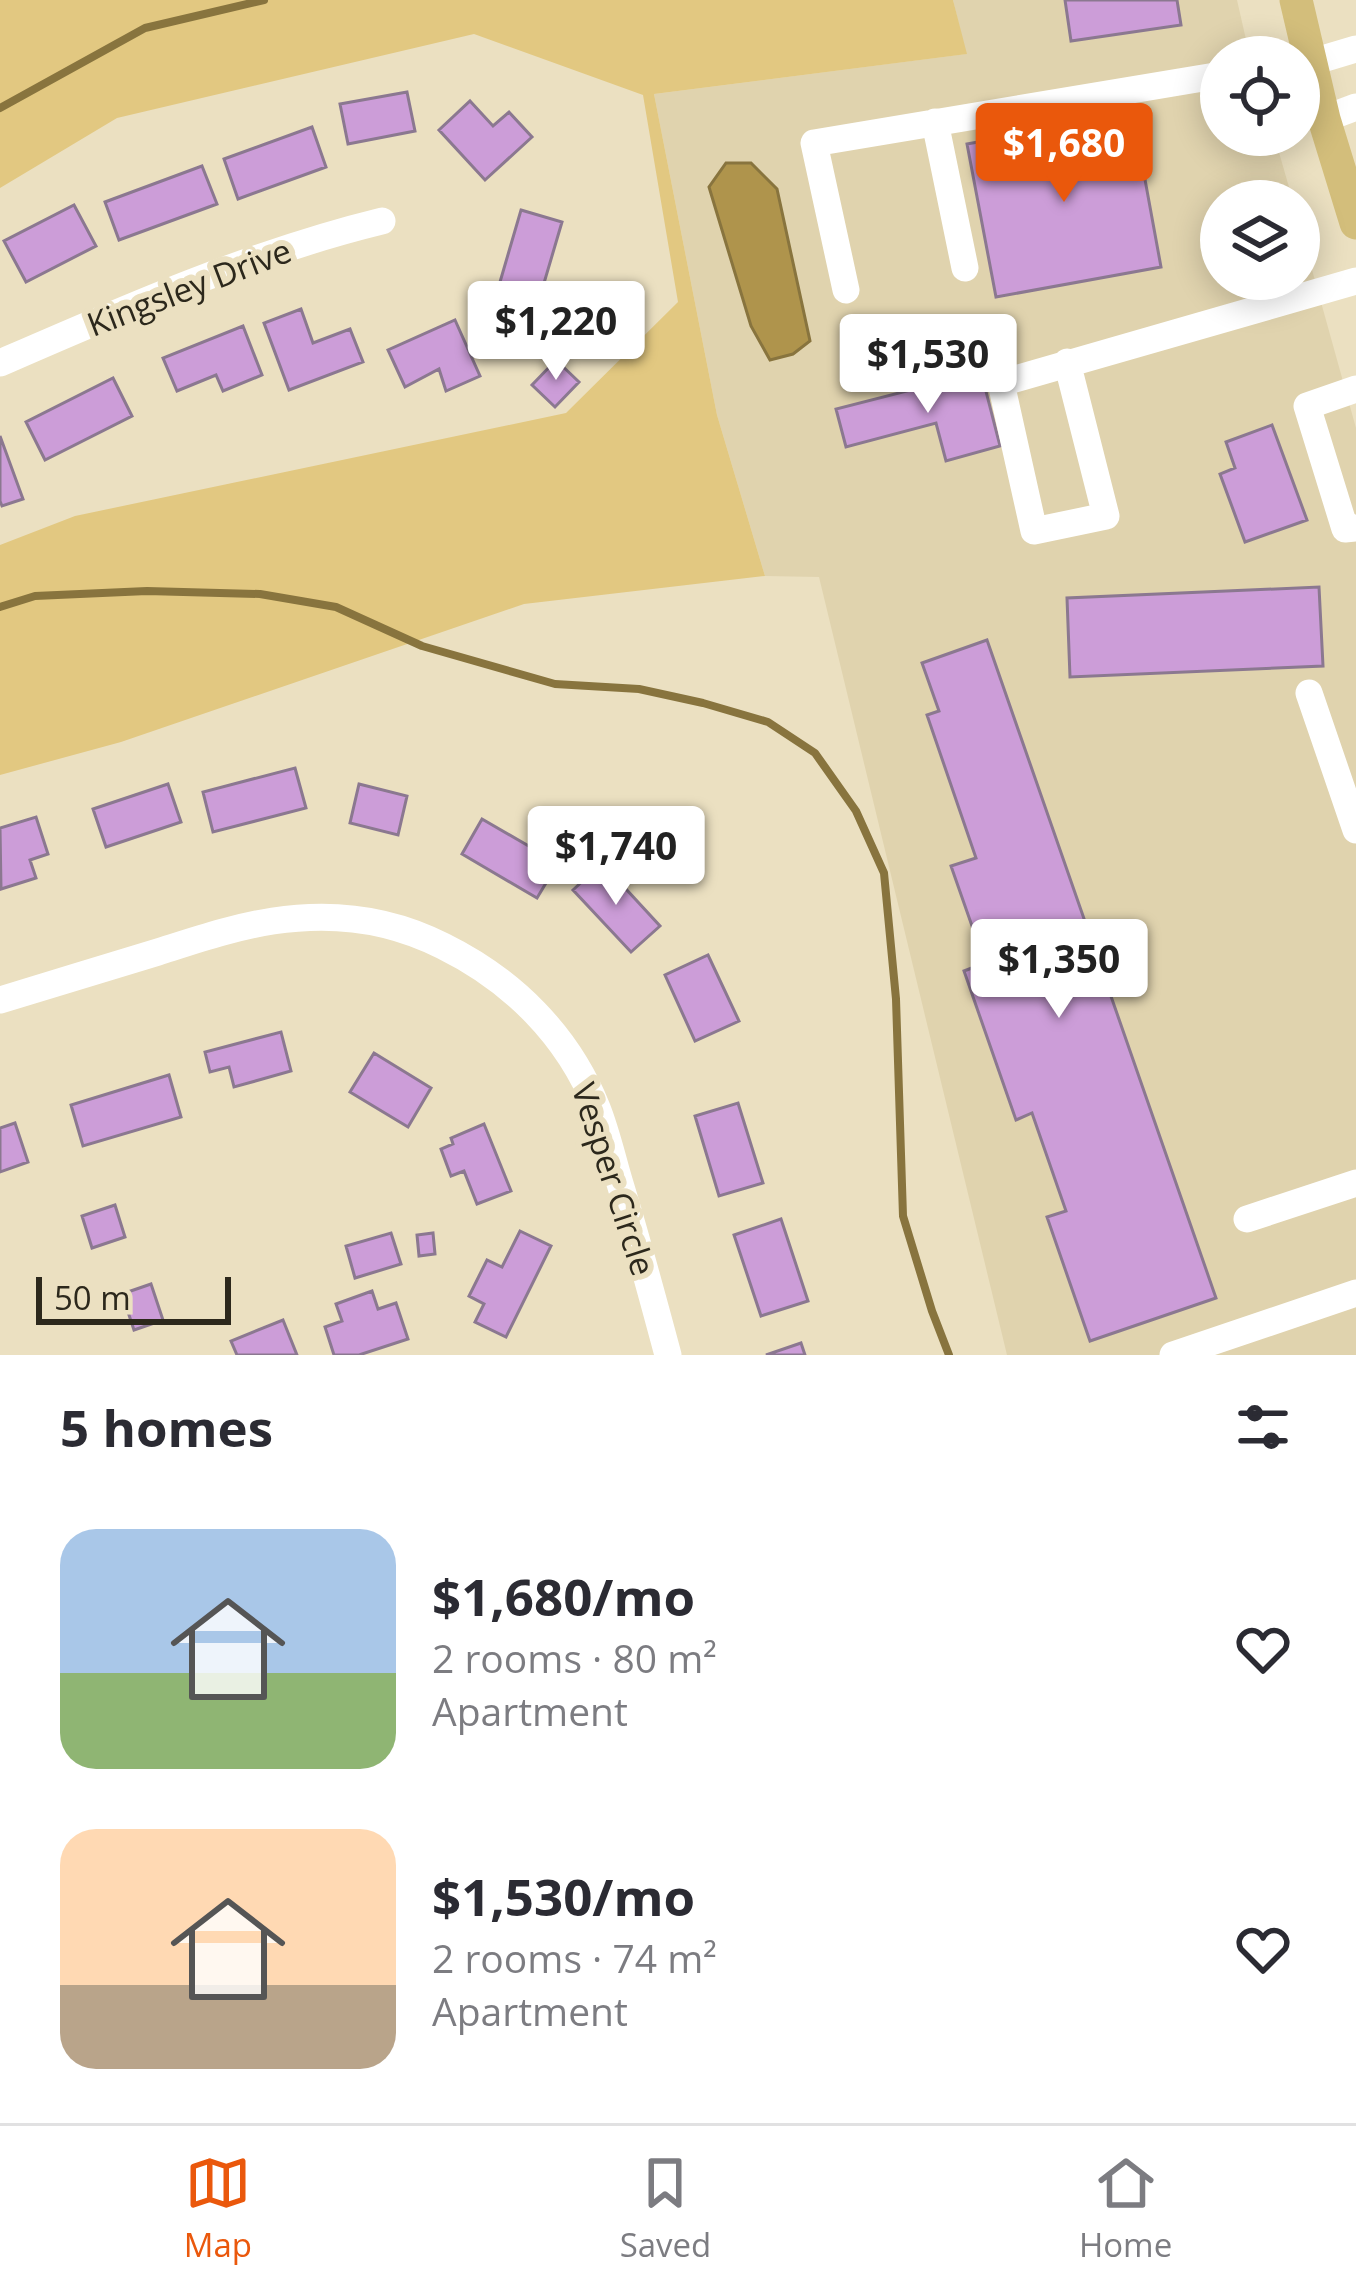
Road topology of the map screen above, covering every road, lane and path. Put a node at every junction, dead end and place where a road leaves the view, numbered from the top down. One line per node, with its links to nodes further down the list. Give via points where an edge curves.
1 (1295, 0): 2 (main road)
2 (1300, 36)
3 (1356, 49): 4 (street)
4 (1320, 61)
5 (1200, 78): 9 (street)
6 (1356, 107): 8 (street)
7 (1320, 108): 8 (main road)
8 (1324, 119): 11 (main road)
9 (935, 122): 12 (street); 14 (street, via 814,143)
10 (382, 221): 16 (street, Kingsley Drive, via 180,288)
11 (1356, 223)
12 (964, 268)
13 (1356, 281): 15 (street)
14 (846, 290)
15 (1067, 362): 15 (street, via 1001,382 1034,531 1106,516)
16 (0, 364)
17 (1356, 389): 18 (street, via 1307,406 1345,529)
18 (1356, 528)
19 (1310, 693): 20 (street)
20 (1356, 830)
21 (0, 1000): 25 (street, Vesper Circle, via 273,921 346,918 402,929 464,956 520,997 575,1063 597,1108)
22 (1356, 1183): 23 (street)
23 (1247, 1219)
24 (1356, 1294): 26 (street)
25 (668, 1355)
26 (1173, 1355)

